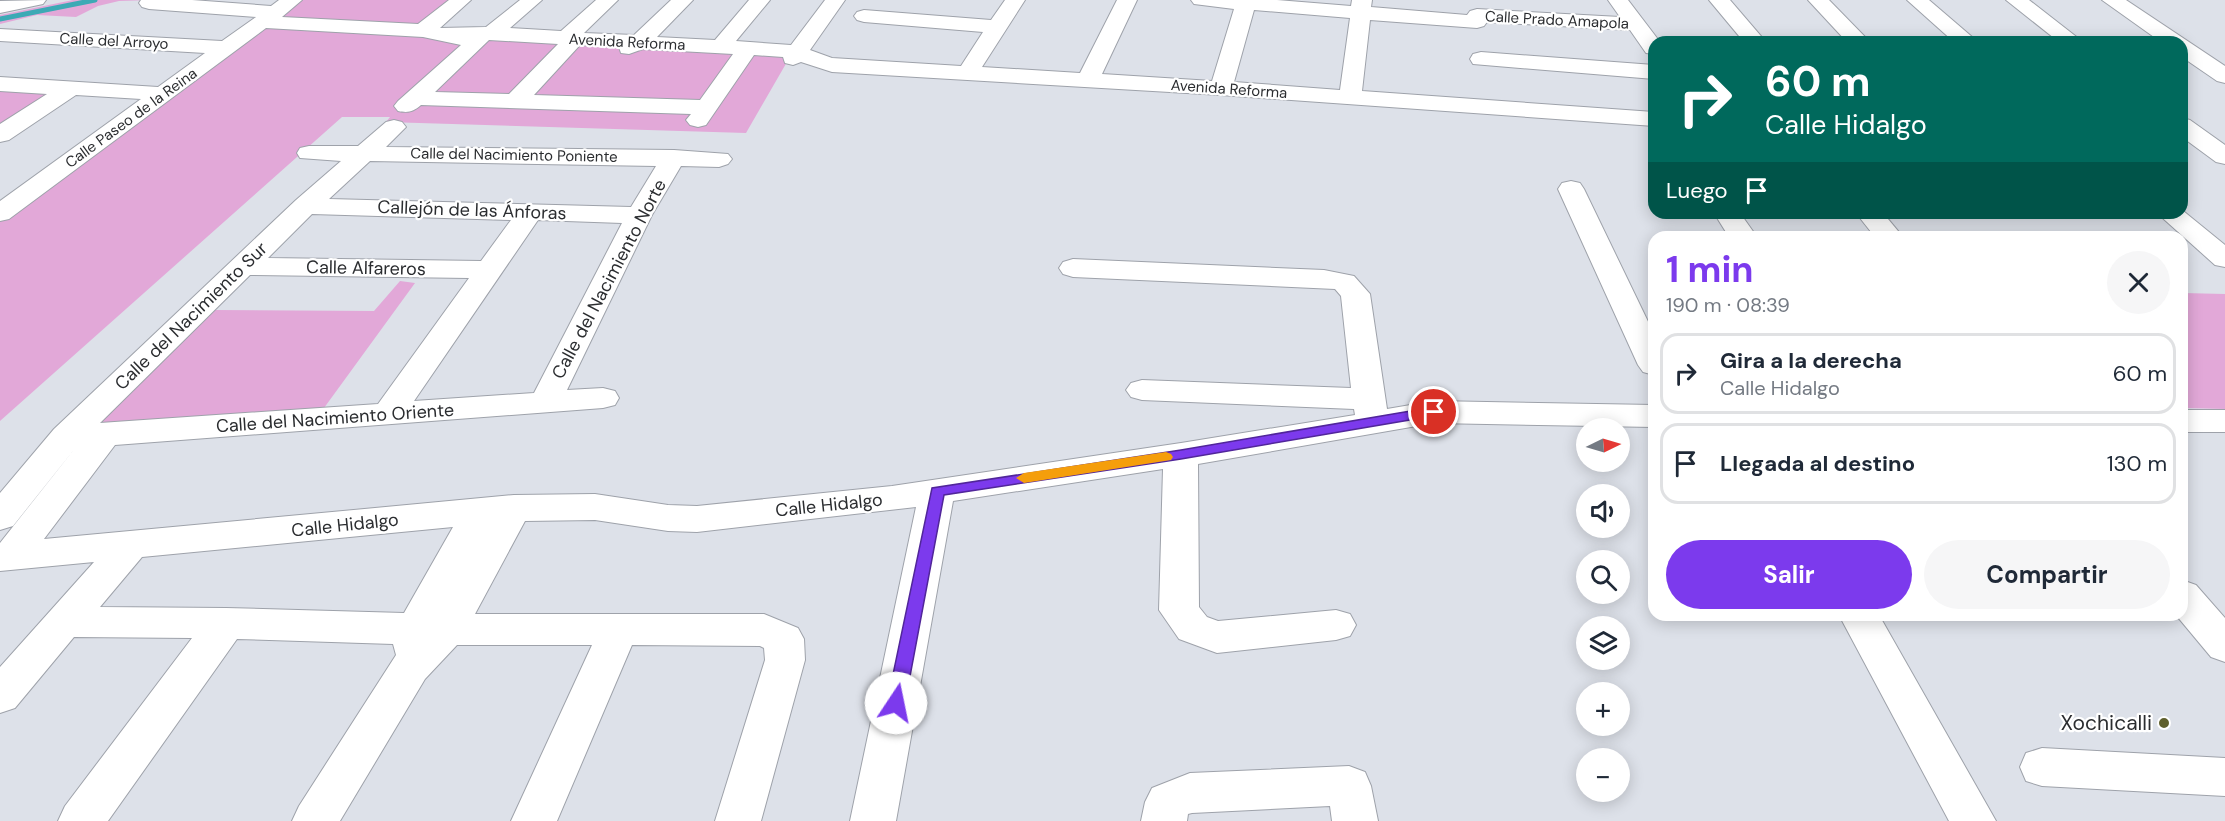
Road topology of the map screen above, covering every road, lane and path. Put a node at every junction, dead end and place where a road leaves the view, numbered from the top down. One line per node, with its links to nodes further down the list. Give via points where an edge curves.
1 (8, 0): 20 (street)
2 (36, 0): 20 (street)
3 (461, 0): 27 (street)
4 (532, 0): 34 (street, Calle del Nacimiento Sur)
5 (608, 0): 36 (street)
6 (683, 0): 37 (street)
7 (760, 0): 38 (street)
8 (835, 0): 42 (street)
9 (1015, 0): 26 (street)
10 (1127, 0): 46 (street)
11 (1201, 0): 18 (street, Calle Prado Amapola)
12 (1618, 0): 25 (street)
13 (1719, 0): 29 (street)
14 (1818, 0): 30 (street)
15 (1917, 0): 31 (street)
16 (2016, 0): 32 (street)
17 (2112, 0): 33 (street)
18 (1246, 2): 21 (street, Calle Prado Amapola); 49 (street)
19 (149, 3): 22 (street, Avenida Reforma)
20 (0, 5)
21 (1361, 6): 23 (street, Calle Prado Amapola); 51 (street)
22 (277, 11): 27 (street, Avenida Reforma); 39 (street, Calle Paseo de la Reina)
23 (1476, 12): 25 (street, Calle Prado Amapola); 47 (street)
24 (864, 16): 26 (street)
25 (1638, 24): 35 (street)
26 (997, 27): 44 (street)
27 (432, 32): 34 (street, Avenida Reforma, via 453,39)
28 (0, 35): 39 (street, Calle del Arroyo)
29 (1750, 36)
30 (1853, 36)
31 (1960, 36)
32 (2064, 36)
33 (2166, 36)
34 (485, 37): 36 (street, Avenida Reforma); 52 (street, Calle del Nacimiento Sur)
35 (1648, 39)
36 (567, 42): 37 (street, Avenida Reforma); 54 (street)
37 (634, 45): 38 (street, Avenida Reforma); 41 (street, Avenida Reforma)
38 (720, 47): 41 (street, Avenida Reforma)
39 (228, 48): 53 (street, Calle Paseo de la Reina)
40 (2188, 51): 45 (street)
41 (745, 52): 42 (street, Avenida Reforma); 54 (street, via 702,114)
42 (800, 56): 44 (street, Avenida Reforma, via 832,65)
43 (1648, 72): 47 (street)
44 (967, 73): 46 (street, Avenida Reforma)
45 (2225, 76)
46 (1088, 80): 49 (street, Avenida Reforma)
47 (1484, 82): 51 (street, Avenida Reforma); 55 (street, Avenida Reforma)
48 (0, 84): 50 (street)
49 (1221, 88): 51 (street, Avenida Reforma)
50 (62, 94): 53 (street); 56 (street)
51 (1350, 97)
52 (415, 98): 54 (street); 58 (street, Calle del Nacimiento Sur)
53 (158, 99): 64 (street, Calle Paseo de la Reina)
54 (515, 101)
55 (1648, 120)
56 (0, 135)
57 (309, 153): 58 (street, Calle del Nacimiento Poniente)
58 (364, 153): 59 (street, Calle del Nacimiento Poniente); 62 (street, Calle del Nacimiento Sur)
59 (674, 158): 60 (street, Calle del Nacimiento Poniente); 65 (street, Calle del Nacimiento Norte)
60 (719, 159)
61 (1571, 189): 73 (street)
62 (305, 206): 63 (street, Callejón de las Ánforas); 70 (street, Calle del Nacimiento Sur)
63 (530, 212): 65 (street, Callejón de las Ánforas); 72 (street)
64 (0, 213)
65 (639, 215): 76 (street, Calle del Nacimiento Norte)
66 (1874, 219): 68 (street)
67 (2177, 219): 69 (street)
68 (1884, 231)
69 (2225, 259)
70 (243, 266): 72 (street, Calle Alfareros); 83 (street, Calle del Nacimiento Sur)
71 (1073, 268): 77 (street, via 1344,282 1355,294)
72 (489, 270): 78 (street)
73 (1648, 352)
74 (1142, 390): 77 (street)
75 (603, 398): 76 (street, Calle del Nacimiento Oriente)
76 (544, 402): 78 (street, Calle del Nacimiento Oriente)
77 (1370, 410): 79 (street, Calle Hidalgo); 84 (street, Calle Hidalgo)
78 (388, 414): 82 (street, Calle del Nacimiento Oriente)
79 (1648, 416)
80 (2188, 421): 81 (street)
81 (2225, 421)
82 (104, 435): 83 (street, Calle del Nacimiento Oriente); 89 (street)
83 (66, 437): 87 (street, Calle del Nacimiento Sur)
84 (1181, 455): 85 (street, Calle Hidalgo); 94 (street, via 1179,610 1193,628 1217,637)
85 (937, 491): 86 (street, Calle Hidalgo, via 697,519 596,507); 105 (street)
86 (497, 509): 88 (street, Calle Hidalgo); 96 (street)
87 (0, 517)
88 (130, 546): 89 (street, Calle Hidalgo); 92 (street)
89 (5, 557)
90 (2188, 602): 97 (street)
91 (1862, 621): 108 (street)
92 (65, 622): 93 (street); 98 (street)
93 (225, 623): 96 (street); 101 (street)
94 (1336, 625)
95 (619, 630): 96 (street); 103 (street); 104 (street, via 764,630 784,639 785,660)
96 (424, 642): 102 (street)
97 (2225, 646)
98 (0, 696)
99 (2042, 767): 100 (street)
100 (2225, 777)
101 (81, 821)
102 (315, 821)
103 (534, 821)
104 (738, 821)
105 (873, 821)
106 (1164, 821): 107 (street, via 1168,802 1190,793 1349,786)
107 (1355, 821)
108 (1973, 821)

